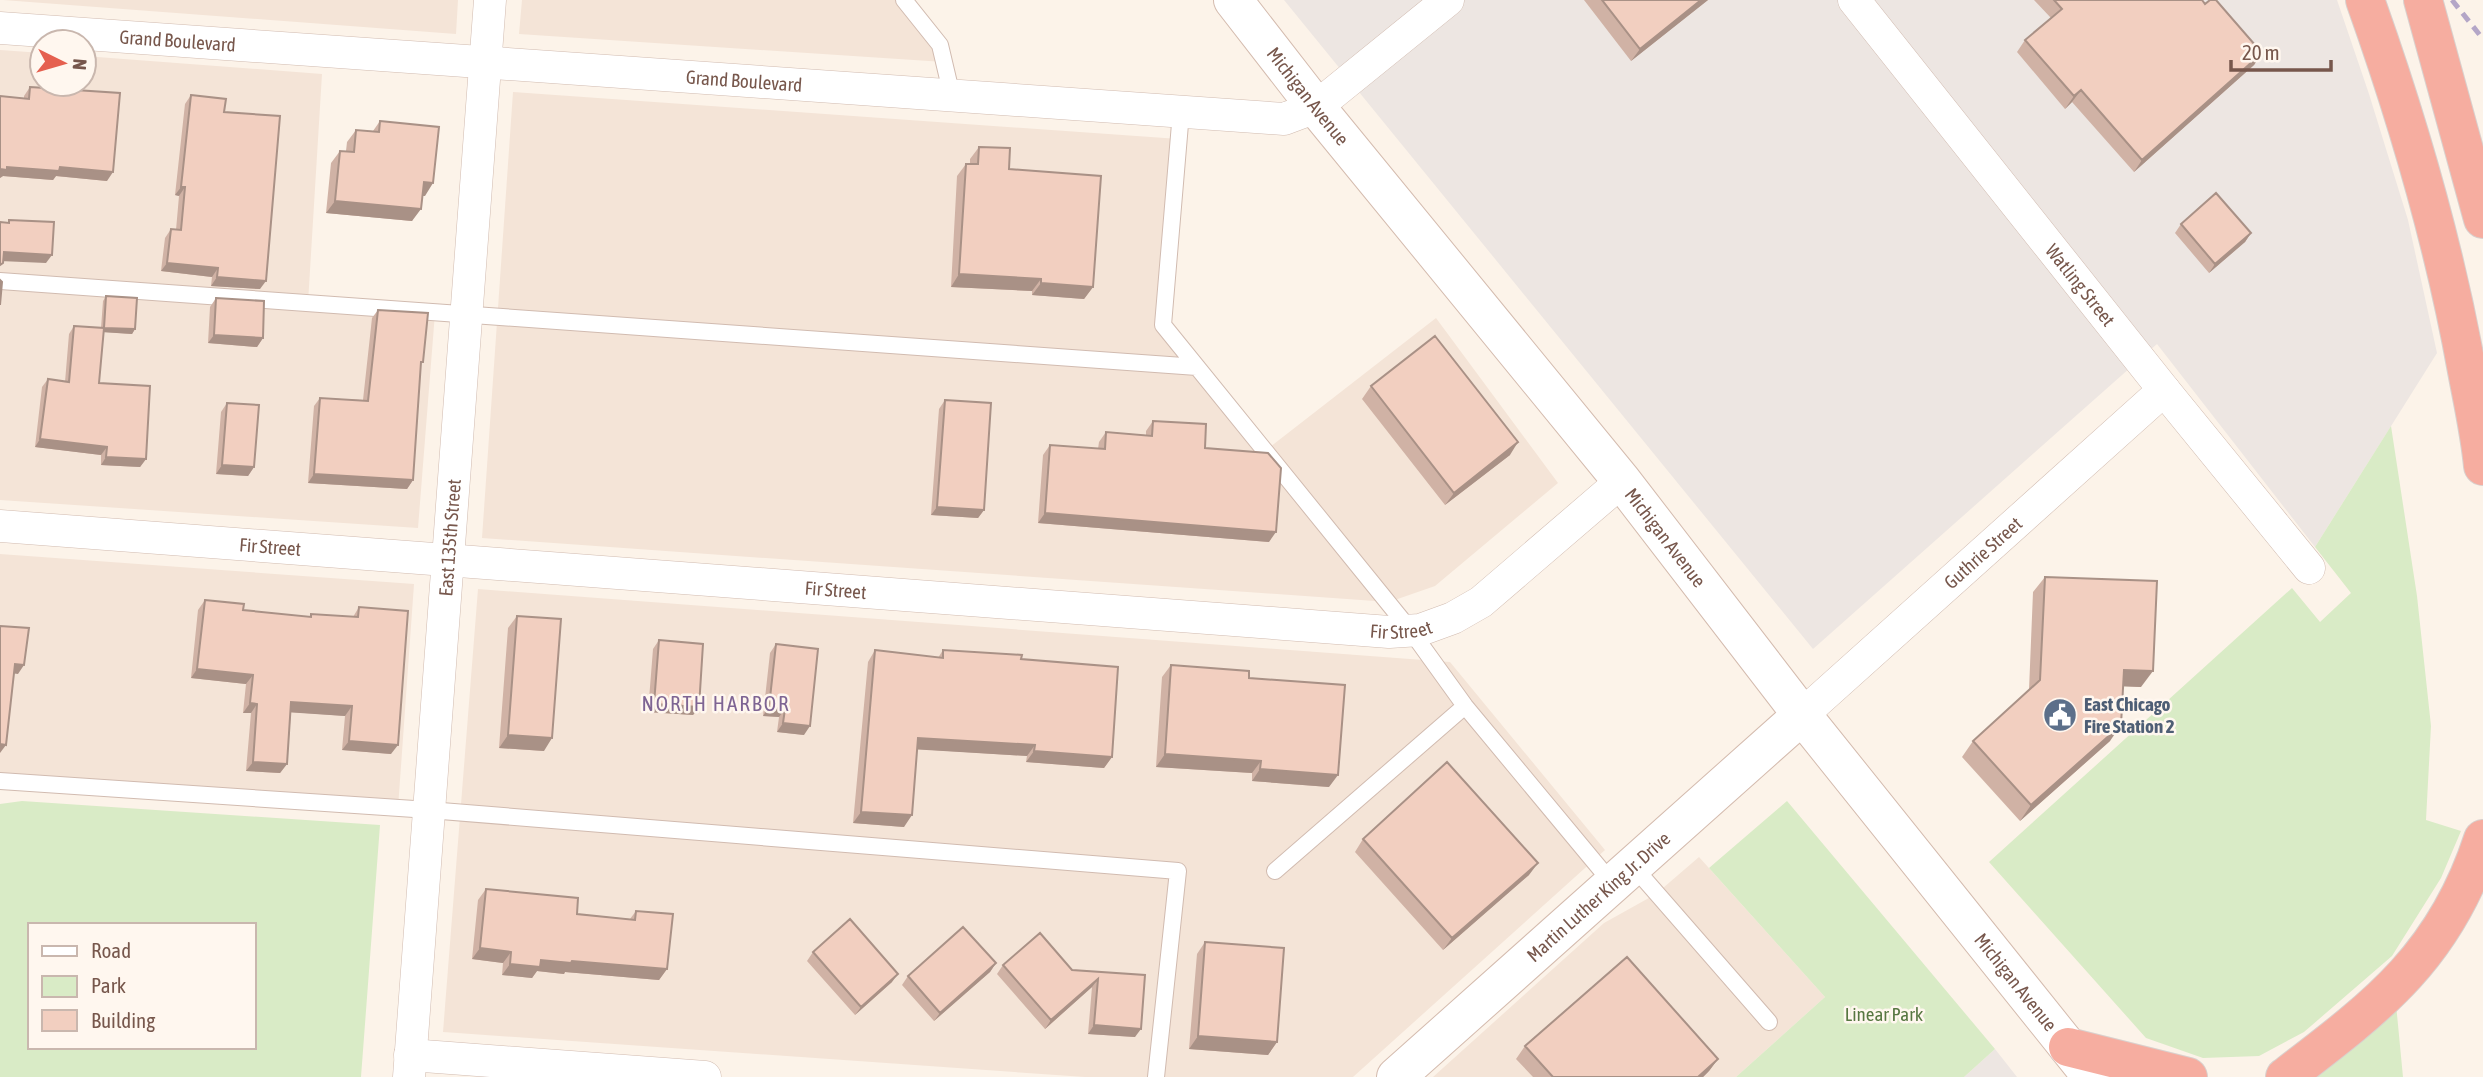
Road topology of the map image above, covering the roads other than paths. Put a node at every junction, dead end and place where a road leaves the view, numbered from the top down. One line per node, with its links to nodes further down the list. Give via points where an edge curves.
1 (490, 0): 9 (street, East 135th Street)
2 (904, 0): 10 (lane, via 940,45)
3 (1233, 0): 11 (main road, Michigan Avenue)
4 (1448, 0): 11 (street, Grand Boulevard)
5 (1854, 0): 17 (street, Watling Street)
6 (2365, 0): 18 (highway, via 2418,158 2444,261)
7 (2423, 0): 13 (highway)
8 (0, 28): 9 (street, Grand Boulevard)
9 (485, 62): 10 (street, Grand Boulevard); 15 (street, East 135th Street)
10 (952, 96): 12 (street, Grand Boulevard)
11 (1316, 107): 12 (street, Grand Boulevard, via 1284,119); 19 (main road, Michigan Avenue)
12 (1181, 112): 16 (lane, via 1163,325)
13 (2483, 219)
14 (0, 281): 15 (lane)
15 (467, 316): 16 (lane); 21 (street, East 135th Street)
16 (1197, 367): 23 (lane)
17 (2164, 390): 22 (street, Watling Street); 25 (street, Guthrie Street)
18 (2483, 466)
19 (1622, 481): 23 (street, Fir Street, via 1480,602 1453,618); 25 (main road, Michigan Avenue)
20 (0, 526): 21 (street, Fir Street)
21 (449, 561): 23 (street, Fir Street); 27 (street, East 135th Street)
22 (2309, 568)
23 (1411, 631): 24 (lane)
24 (1465, 706): 29 (lane); 30 (lane)
25 (1802, 715): 30 (main road, Martin Luther King Jr. Drive); 32 (main road, Michigan Avenue)
26 (0, 781): 27 (lane)
27 (429, 810): 33 (street, East 135th Street); 36 (lane, via 1178,871)
28 (2483, 839): 34 (highway, via 2460,900 2406,976 2364,1016)
29 (1275, 870)
30 (1622, 874): 31 (lane); 37 (main road, Martin Luther King Jr. Drive)
31 (1769, 1022)
32 (2068, 1047): 38 (main road, Michigan Avenue); 39 (highway)
33 (409, 1066): 35 (street)
34 (2280, 1076)
35 (705, 1077)
36 (1156, 1077)
37 (1396, 1077)
38 (2092, 1077)
39 (2188, 1077)

